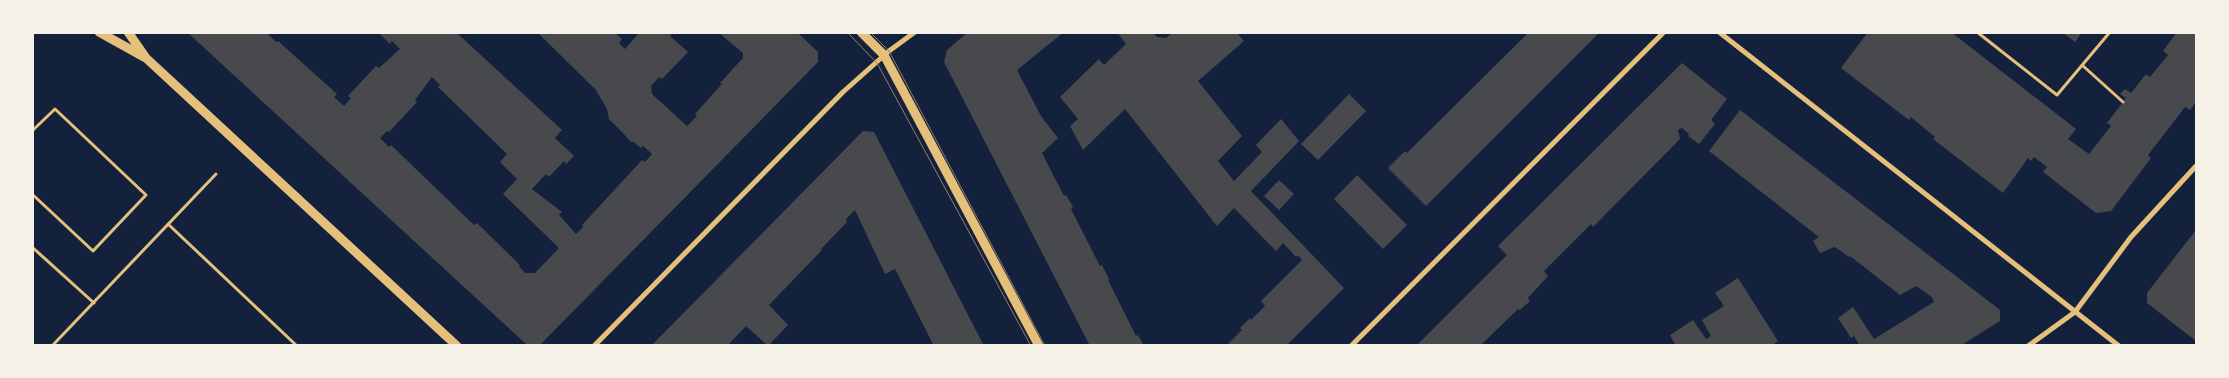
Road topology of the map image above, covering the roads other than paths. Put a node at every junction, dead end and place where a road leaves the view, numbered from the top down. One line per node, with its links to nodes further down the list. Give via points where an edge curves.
1 (99, 32): 8 (street)
2 (128, 32): 8 (street)
3 (861, 32): 7 (street)
4 (915, 32): 7 (street)
5 (1664, 32): 14 (street)
6 (1720, 32): 10 (street)
7 (884, 55): 12 (street, via 843,92); 13 (street)
8 (146, 58): 11 (street)
9 (2196, 166): 10 (street, via 2131,238)
10 (2076, 312): 15 (street); 16 (street)
11 (457, 346)
12 (594, 346)
13 (1039, 346)
14 (1351, 346)
15 (2028, 346)
16 (2120, 346)

